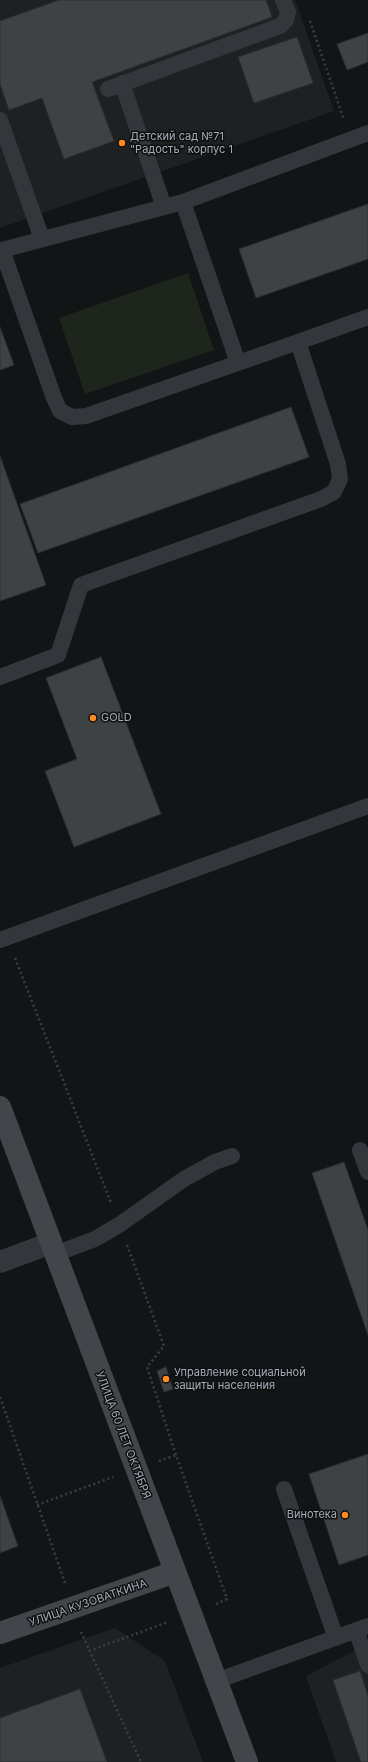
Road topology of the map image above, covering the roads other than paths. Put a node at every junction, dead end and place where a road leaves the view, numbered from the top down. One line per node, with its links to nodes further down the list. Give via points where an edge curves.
1 (283, 0): 5 (lane, via 288,12 286,20 280,26 115,86)
2 (0, 120): 6 (lane)
3 (368, 133): 4 (lane)
4 (183, 202): 5 (lane); 10 (lane)
5 (164, 207): 6 (lane)
6 (42, 239): 7 (lane)
7 (1, 250): 10 (lane, via 54,398 60,411 72,417 86,416)
8 (368, 317): 9 (lane)
9 (298, 342): 10 (lane); 11 (lane, via 338,464 340,479 334,492 321,499 81,585 58,655)
10 (238, 363)
11 (0, 677)
12 (368, 806): 13 (lane)
13 (4, 938)
14 (0, 1107): 18 (main road, УЛИЦА 60 ЛЕТ ОКТЯБРЯ)
15 (360, 1150): 17 (lane)
16 (232, 1156): 18 (lane, via 184,1179 96,1239)
17 (368, 1172)
18 (53, 1249): 19 (street); 21 (main road, УЛИЦА 60 ЛЕТ ОКТЯБРЯ)
19 (0, 1262)
20 (284, 1489): 24 (lane)
21 (175, 1572): 23 (main road, УЛИЦА КУЗОВАТКИНА); 26 (main road, УЛИЦА 60 ЛЕТ ОКТЯБРЯ)
22 (362, 1628): 24 (lane); 25 (lane)
23 (0, 1633)
24 (336, 1638): 26 (lane)
25 (368, 1665)
26 (216, 1681): 27 (main road, УЛИЦА 60 ЛЕТ ОКТЯБРЯ)
27 (247, 1762)

